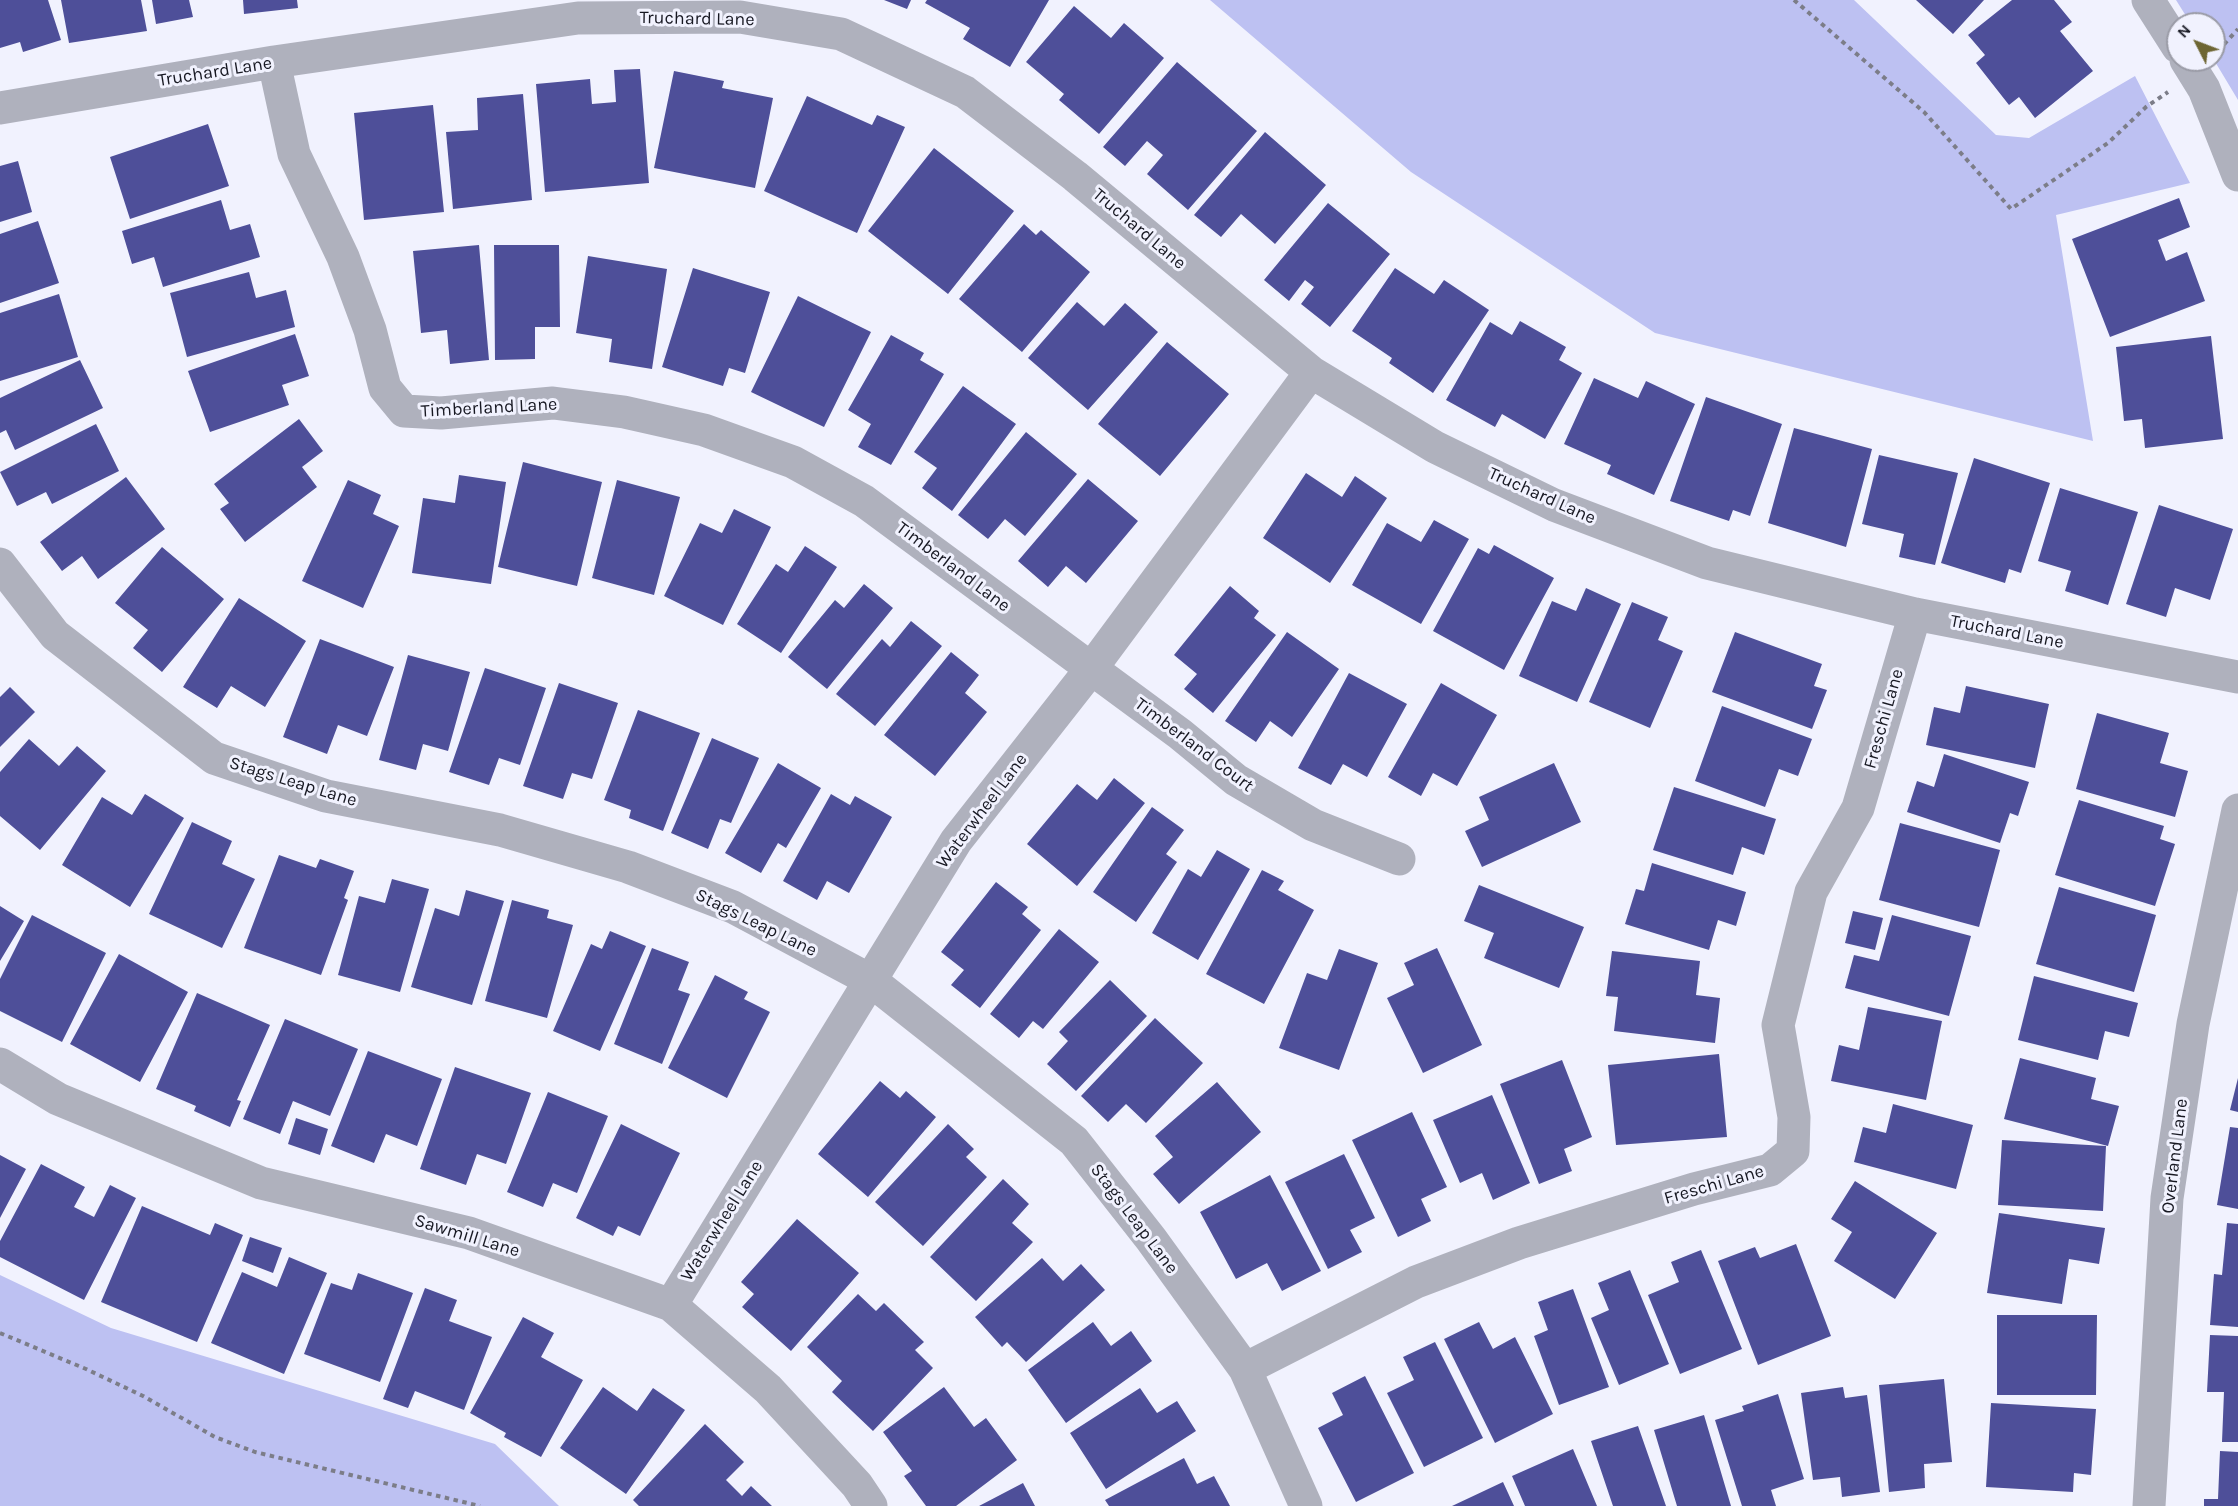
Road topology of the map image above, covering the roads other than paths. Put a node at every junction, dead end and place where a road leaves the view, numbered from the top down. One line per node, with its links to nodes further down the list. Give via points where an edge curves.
1 (2148, 0): 2 (street)
2 (2166, 24)
3 (274, 62): 5 (street, Truchard Lane); 7 (street, Truchard Lane, via 578,18 740,16 841,34 965,92 1074,176); 10 (street, Timberland Lane, via 294,154 343,257 370,330 385,388 404,411 441,414 553,403 624,411 704,430 793,462 864,501)
4 (2198, 72): 6 (street)
5 (0, 108)
6 (2238, 175)
7 (1311, 372): 9 (street, Truchard Lane, via 1435,447 1554,505 1707,563); 10 (street, Waterwheel Lane)
8 (0, 564): 14 (street, Stags Leap Lane, via 55,635 214,758 326,795 500,830 628,867 733,907)
9 (1915, 614): 11 (street, Truchard Lane); 17 (street, Freschi Lane, via 1858,807 1811,892 1778,1025 1794,1117 1793,1151 1770,1170 1519,1243 1416,1282)
10 (1091, 669): 13 (street, Timberland Court, via 1236,780 1313,825); 14 (street, Waterwheel Lane, via 956,842)
11 (2238, 677)
12 (2238, 810): 20 (street, Overland Lane, via 2193,1024 2168,1198)
13 (1399, 859)
14 (870, 980): 16 (street, Waterwheel Lane); 17 (street, Stags Leap Lane, via 1074,1141)
15 (0, 1064): 16 (street, Sawmill Lane, via 58,1098 261,1183 469,1233)
16 (671, 1305): 18 (street, Sawmill Lane, via 768,1389 857,1485)
17 (1245, 1369): 19 (street, Stags Leap Lane)
18 (871, 1506)
19 (1306, 1506)
20 (2149, 1506)

